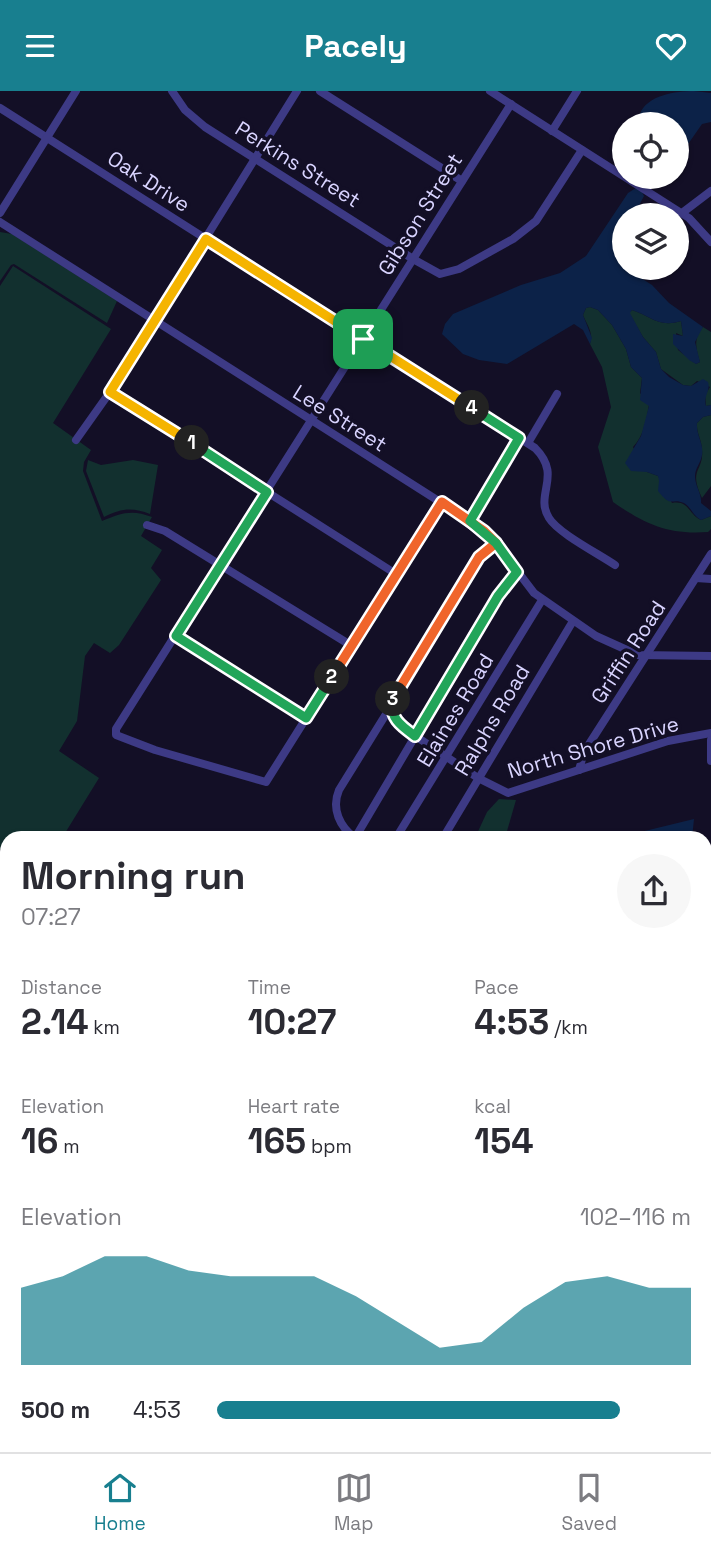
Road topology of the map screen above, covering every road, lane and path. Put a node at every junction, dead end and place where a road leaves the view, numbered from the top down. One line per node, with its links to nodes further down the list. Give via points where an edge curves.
1 (76, 91): 10 (street)
2 (172, 91): 12 (street, Perkins Street, via 195,119)
3 (297, 91): 12 (street)
4 (320, 91): 13 (street)
5 (490, 91): 7 (street)
6 (578, 91): 9 (street)
7 (511, 104): 9 (street); 13 (street, Gibson Street)
8 (0, 108): 10 (street, Oak Drive)
9 (552, 131): 11 (street)
10 (47, 137): 17 (street); 20 (street, Oak Drive)
11 (582, 150): 15 (street); 22 (street, Perkins Street, via 542,214 513,239 451,273 435,273)
12 (255, 158): 20 (street); 22 (street, Perkins Street)
13 (462, 181): 22 (street, Gibson Street)
14 (711, 191): 16 (street)
15 (666, 203)
16 (689, 208)
17 (0, 213)
18 (689, 219): 21 (street)
19 (0, 222): 23 (street, Lee Street)
20 (206, 239): 23 (street); 24 (street, Oak Drive)
21 (711, 242)
22 (413, 260): 24 (street, Gibson Street)
23 (155, 321): 25 (street); 27 (street, Lee Street)
24 (363, 339): 27 (street, Gibson Street); 29 (street, Oak Drive)
25 (110, 392): 28 (street); 30 (street)
26 (557, 394): 29 (street)
27 (312, 420): 30 (street, Gibson Street); 31 (street, Lee Street)
28 (76, 440)
29 (524, 440): 32 (street); 37 (street, Oak Drive, via 548,467 545,501 549,519)
30 (267, 492): 36 (street, Gibson Street); 39 (street)
31 (442, 502): 32 (street, Lee Street); 39 (street)
32 (470, 521): 34 (street, Lee Street)
33 (147, 526): 36 (street, via 165,531)
34 (496, 543): 38 (street, Lee Street); 48 (street, via 479,557)
35 (711, 554): 40 (street, Griffin Road)
36 (221, 564): 44 (street, Gibson Street); 45 (street)
37 (615, 565)
38 (517, 572): 42 (street, Lee Street); 51 (street)
39 (396, 574): 45 (street)
40 (696, 577): 41 (street); 46 (street, Griffin Road)
41 (711, 579)
42 (542, 600): 43 (street, Lee Street); 53 (street, Elaines Road)
43 (573, 621): 46 (street, Lee Street, via 612,644); 56 (street, Ralphs Road)
44 (176, 636): 49 (street); 49 (street, Gibson Street, via 116,735 266,782)
45 (352, 646): 49 (street)
46 (646, 654): 47 (street, Lee Street); 55 (street, Griffin Road, via 584,752)
47 (711, 656)
48 (391, 706): 51 (street, North Shore Drive, via 399,724); 57 (street, via 339,790 336,799 341,823)
49 (306, 718)
50 (711, 733): 55 (street, North Shore Drive, via 668,741)
51 (415, 736): 53 (street, North Shore Drive); 58 (street)
52 (711, 740): 54 (street)
53 (447, 757): 56 (street, North Shore Drive); 59 (street, Elaines Road)
54 (711, 761)
55 (579, 770): 56 (street, North Shore Drive, via 508,793)
56 (478, 778): 60 (street, Ralphs Road)
57 (348, 831)
58 (359, 831)
59 (400, 831)
60 (447, 831)

